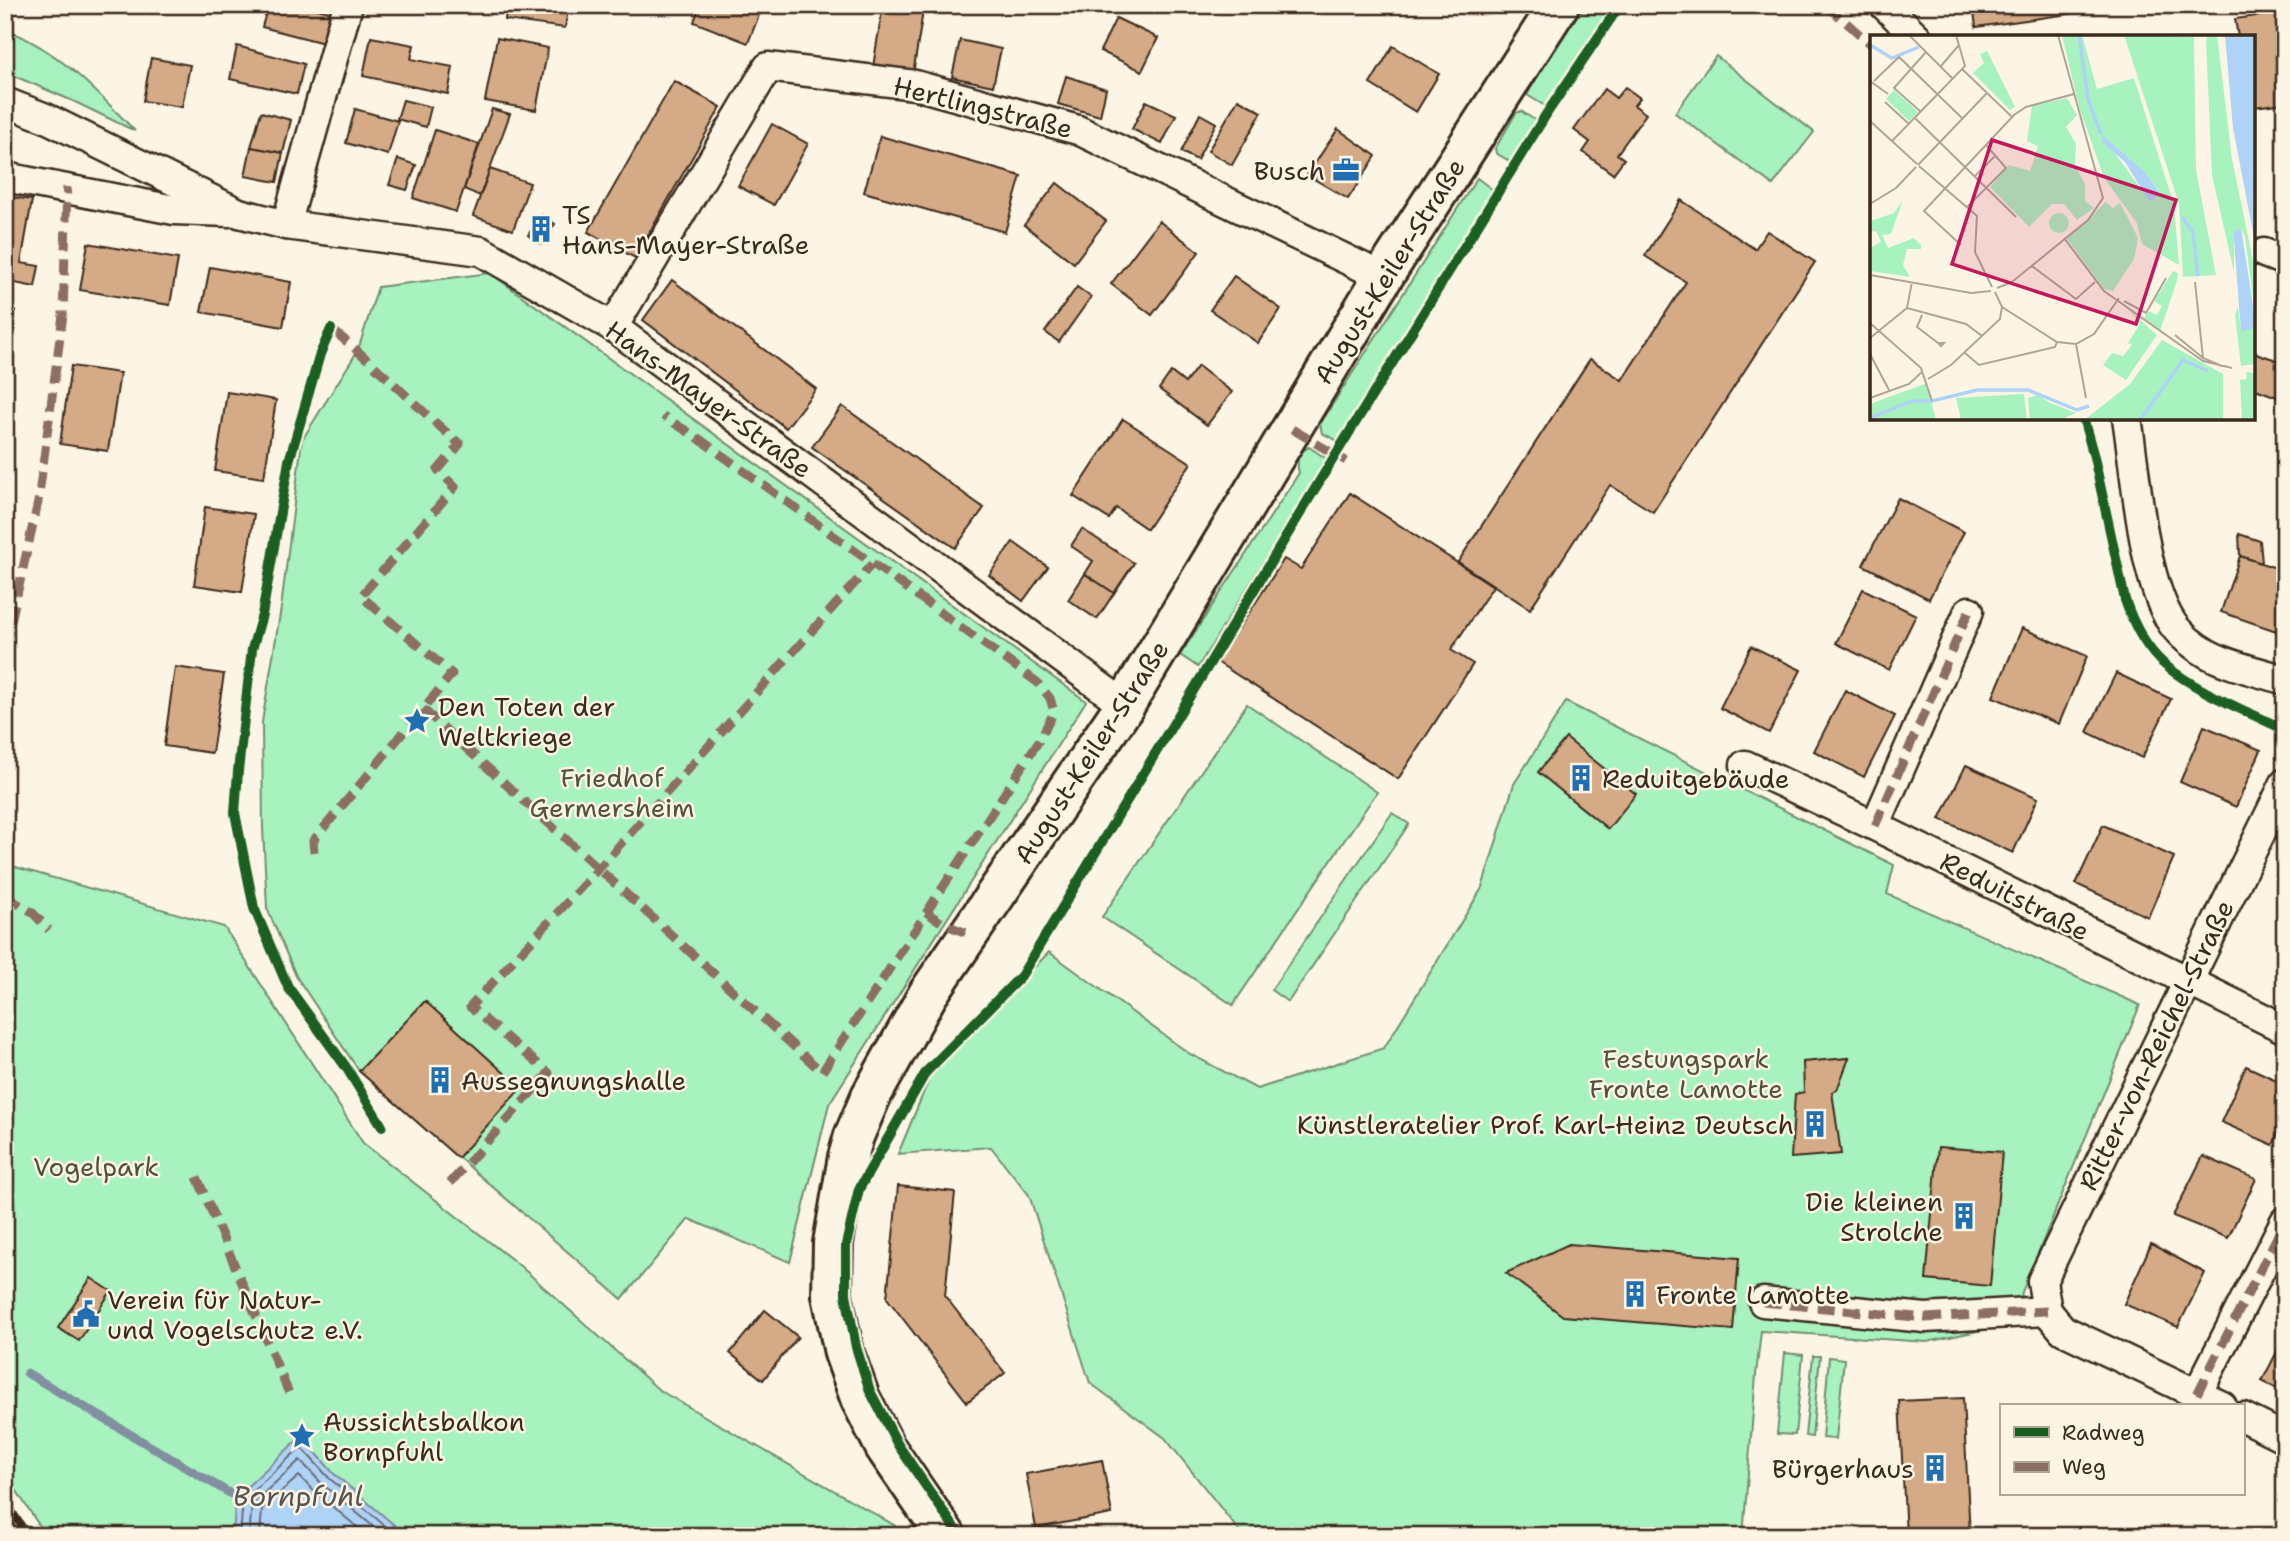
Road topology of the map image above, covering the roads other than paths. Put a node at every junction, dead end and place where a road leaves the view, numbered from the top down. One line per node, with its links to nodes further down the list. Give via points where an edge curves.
1 (348, 5): 8 (street)
2 (1559, 5): 9 (street, August-Keiler-Straße)
3 (1884, 5): 4 (street)
4 (1915, 35)
5 (5, 102): 7 (street, Hans-Mayer-Straße, via 47,118)
6 (5, 177): 7 (street, Hans-Mayer-Straße, via 174,210)
7 (239, 213): 8 (street, Hans-Mayer-Straße)
8 (286, 225): 10 (street, Hans-Mayer-Straße, via 481,251)
9 (1383, 277): 10 (street, Hertlingstraße, via 1078,130 915,85 768,67); 14 (street, August-Keiler-Straße)
10 (613, 327): 14 (street, Hans-Mayer-Straße)
11 (2127, 420): 13 (street, via 2155,584 2173,625 2210,656)
12 (1969, 611): 17 (street)
13 (2285, 680)
14 (1125, 705): 26 (street, August-Keiler-Straße, via 928,994 871,1096 848,1157 833,1243 832,1295 844,1353 885,1447)
15 (1745, 765): 17 (street, Reduitstraße)
16 (2285, 783): 18 (street, Ritter-von-Reichel-Straße)
17 (1875, 826): 18 (street, Reduitstraße)
18 (2187, 982): 19 (street, Reduitstraße); 22 (street, Ritter-von-Reichel-Straße, via 2042,1281)
19 (2285, 1029)
20 (2285, 1222): 23 (street)
21 (1763, 1302): 22 (street, via 1925,1318)
22 (2047, 1311): 23 (street, via 2063,1330)
23 (2210, 1400)
24 (2244, 1418): 25 (street)
25 (2285, 1438)
26 (946, 1536)

